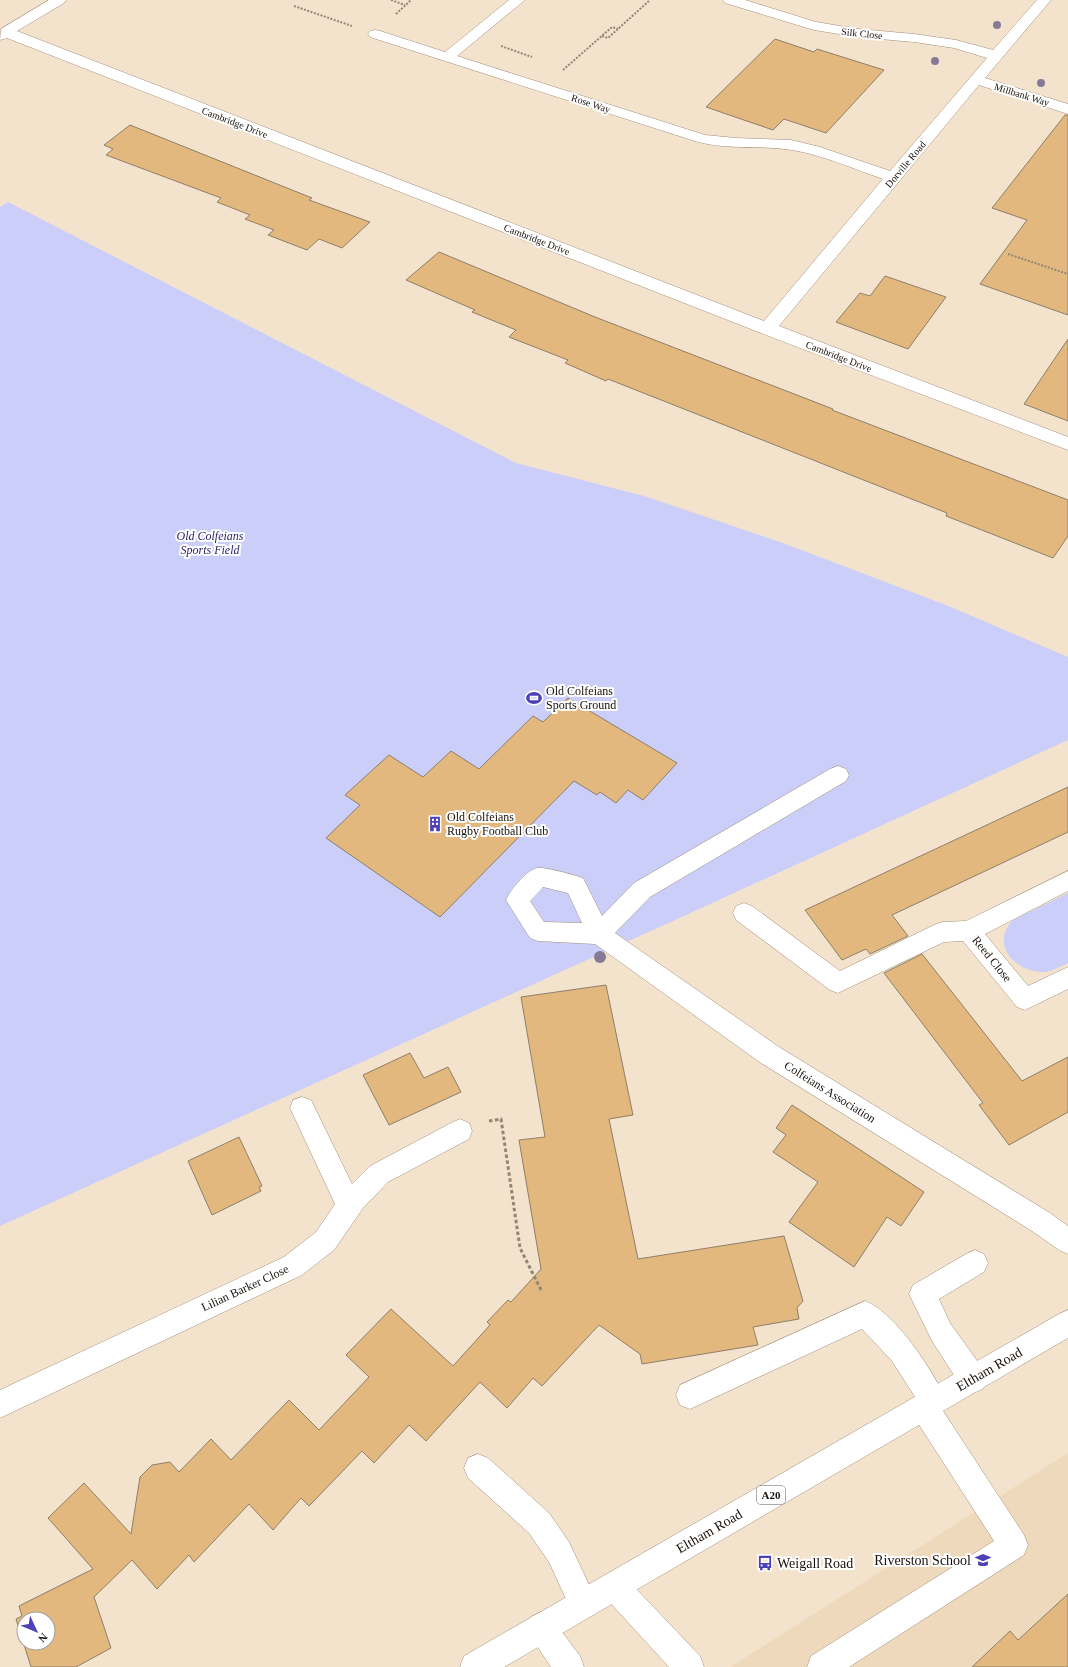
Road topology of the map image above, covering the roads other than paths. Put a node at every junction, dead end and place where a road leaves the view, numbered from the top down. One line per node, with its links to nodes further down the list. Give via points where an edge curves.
1 (59, 0): 5 (main road)
2 (518, 0): 7 (main road)
3 (730, 0): 8 (main road, Silk Close, via 814,26 858,34 956,44)
4 (1044, 0): 8 (main road, Dorville Road)
5 (3, 34): 12 (main road, Cambridge Drive)
6 (375, 34): 7 (main road, Rose Way)
7 (448, 56): 11 (main road, Rose Way, via 702,139 791,145 815,150)
8 (997, 56): 9 (main road, Dorville Road)
9 (977, 80): 10 (main road, Millbank Way); 11 (main road, Dorville Road)
10 (1068, 109)
11 (894, 176): 12 (main road, Dorville Road)
12 (767, 329): 13 (main road, Cambridge Drive)
13 (1068, 444)
14 (838, 775): 22 (main road, Colfeians Association, via 642,890 599,934 770,1055)
15 (1068, 880): 17 (main road, Reed Close)
16 (744, 913): 17 (main road, via 838,983 942,932)
17 (969, 930): 18 (main road, Reed Close, via 1025,1000)
18 (1068, 977)
19 (302, 1108): 21 (main road)
20 (460, 1131): 21 (main road, Lilian Barker Close, via 379,1174)
21 (349, 1206): 27 (main road, Lilian Barker Close, via 325,1241 293,1266)
22 (1068, 1240)
23 (975, 1263): 25 (main road, via 922,1294 944,1336)
24 (1068, 1323): 25 (main road, Eltham Road / A20)
25 (973, 1379): 28 (main road, Eltham Road / A20)
26 (690, 1395): 28 (main road, via 865,1314 902,1351)
27 (0, 1404)
28 (928, 1404): 30 (main road, Eltham Road / A20); 36 (main road, via 1014,1545)
29 (478, 1468): 31 (main road, via 538,1523 559,1552)
30 (614, 1586): 31 (main road, Eltham Road / A20); 35 (main road)
31 (583, 1604): 32 (main road, Eltham Road / A20)
32 (542, 1628): 33 (main road, Eltham Road / A20); 34 (main road)
33 (475, 1667)
34 (569, 1667)
35 (689, 1667)
36 (822, 1667)

